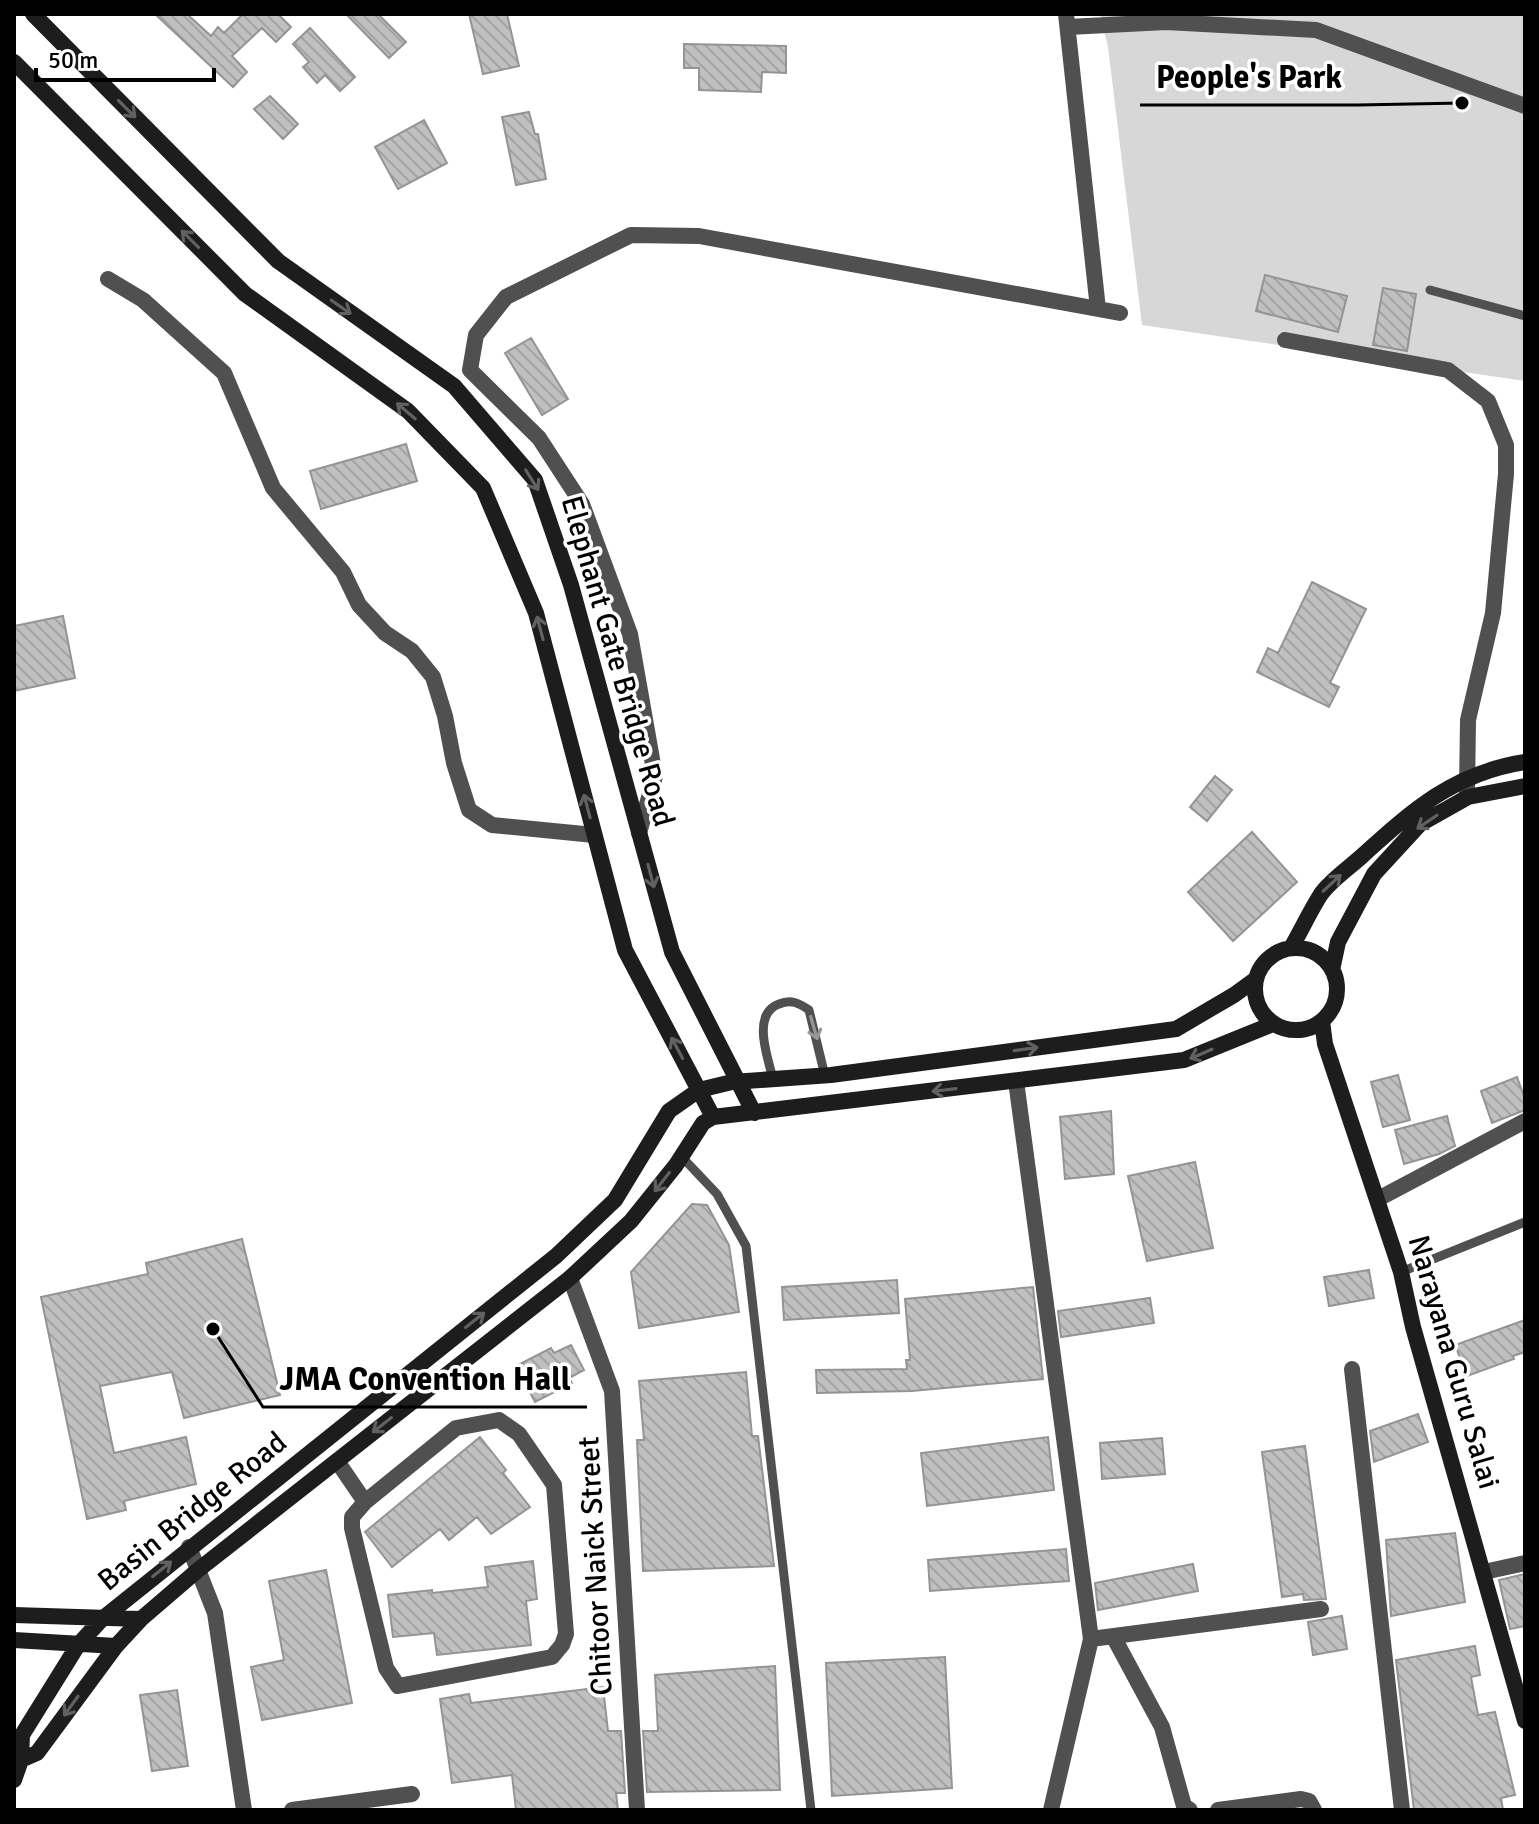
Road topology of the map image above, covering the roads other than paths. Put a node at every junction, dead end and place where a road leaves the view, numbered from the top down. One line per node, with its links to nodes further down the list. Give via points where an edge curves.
1 (33, 14): 15 (main road, Elephant Gate Bridge Road, one-way to 15, via 278,261 454,386 535,480 571,585)
2 (1067, 20): 4 (street, via 1316,30); 7 (street)
3 (14, 62): 16 (main road, one-way to 3, via 536,613 483,488 408,411 245,294)
4 (1525, 106)
5 (108, 279): 16 (street, via 143,300 224,373 273,488 343,572 359,605 433,677 469,810 492,825)
6 (1430, 290): 9 (lane)
7 (1098, 309): 8 (street); 15 (street, via 699,236 631,235 506,297 476,335 470,370 539,438 588,518 630,634 655,776)
8 (1120, 313)
9 (1525, 316)
10 (1285, 340): 12 (street, via 1448,370 1488,401 1500,430 1506,474 1493,613 1468,720)
11 (1525, 762): 12 (main road)
12 (1465, 778): 14 (street); 17 (main road, one-way to 12, via 1323,892 1408,815)
13 (1525, 786): 14 (main road)
14 (1468, 797): 18 (main road, one-way to 18, via 1420,824 1374,874 1338,942)
15 (639, 833): 21 (main road, Elephant Gate Bridge Road, one-way to 21, via 672,952)
16 (594, 835): 27 (main road, one-way to 16, via 625,950)
17 (1291, 948): 18 (main road, via 1315,953); 19 (main road, via 1269,958)
18 (1332, 970): 20 (main road, via 1336,998)
19 (1256, 979): 22 (main road, via 1259,1009); 23 (main road, one-way to 19, via 1176,1029)
20 (1322, 1021): 22 (main road, via 1297,1031); 32 (main road, Narayana Guru Salai, via 1325,1044)
21 (709, 1023): 24 (main road, via 731,1052); 26 (main road, Elephant Gate Bridge Road)
22 (1273, 1024): 25 (main road, one-way to 25, via 1184,1060)
23 (825, 1076): 24 (main road); 24 (lane, one-way to 23, via 765,1018 770,1009 793,1001 809,1010)
24 (766, 1080): 26 (main road)
25 (1016, 1081): 28 (main road, one-way to 28); 48 (street)
26 (738, 1082): 27 (main road); 28 (main road, Elephant Gate Bridge Road)
27 (699, 1090): 29 (main road); 39 (main road, Basin Bridge Road, one-way to 27, via 556,1256 615,1200 669,1111)
28 (754, 1113): 29 (main road)
29 (713, 1117): 31 (main road)
30 (1525, 1121): 32 (street)
31 (681, 1156): 35 (main road, one-way to 35, via 631,1221); 59 (lane, via 717,1194 746,1246)
32 (1378, 1199): 34 (main road, Narayana Guru Salai)
33 (1525, 1222): 34 (lane)
34 (1401, 1272): 42 (main road, Narayana Guru Salai)
35 (570, 1278): 37 (main road, one-way to 37); 58 (street, Chitoor Naick Street, via 612,1391)
36 (1352, 1369): 64 (street)
37 (337, 1461): 38 (street); 41 (main road)
38 (365, 1502): 38 (street, via 456,1428 499,1420 519,1434 554,1485 566,1634 562,1645 552,1657 398,1686 386,1668 352,1528 352,1517)
39 (189, 1547): 41 (street); 45 (main road, Basin Bridge Road, one-way to 39)
40 (1525, 1563): 42 (street)
41 (198, 1570): 46 (main road); 56 (street, via 215,1613)
42 (1484, 1572): 52 (main road, Narayana Guru Salai)
43 (1321, 1609): 47 (street)
44 (14, 1615): 45 (main road, Basin Bridge Road)
45 (102, 1619): 46 (main road, Basin Bridge Road); 50 (main road, Basin Bridge Road)
46 (141, 1619): 51 (main road)
47 (1113, 1636): 48 (street); 61 (street, via 1162,1727 1184,1806)
48 (1091, 1639): 60 (street)
49 (14, 1640): 50 (main road)
50 (78, 1645): 51 (main road); 53 (main road, Basin Bridge Road, via 22,1735)
51 (116, 1646): 53 (main road, one-way to 53, via 37,1753)
52 (1525, 1721)
53 (21, 1760): 54 (main road, Basin Bridge Road)
54 (14, 1780)
55 (412, 1794): 57 (street)
56 (244, 1810)
57 (292, 1810)
58 (637, 1810)
59 (811, 1810)
60 (1051, 1810)
61 (1190, 1810)
62 (1218, 1810): 63 (street, via 1301,1799)
63 (1314, 1810)
64 (1402, 1810)

